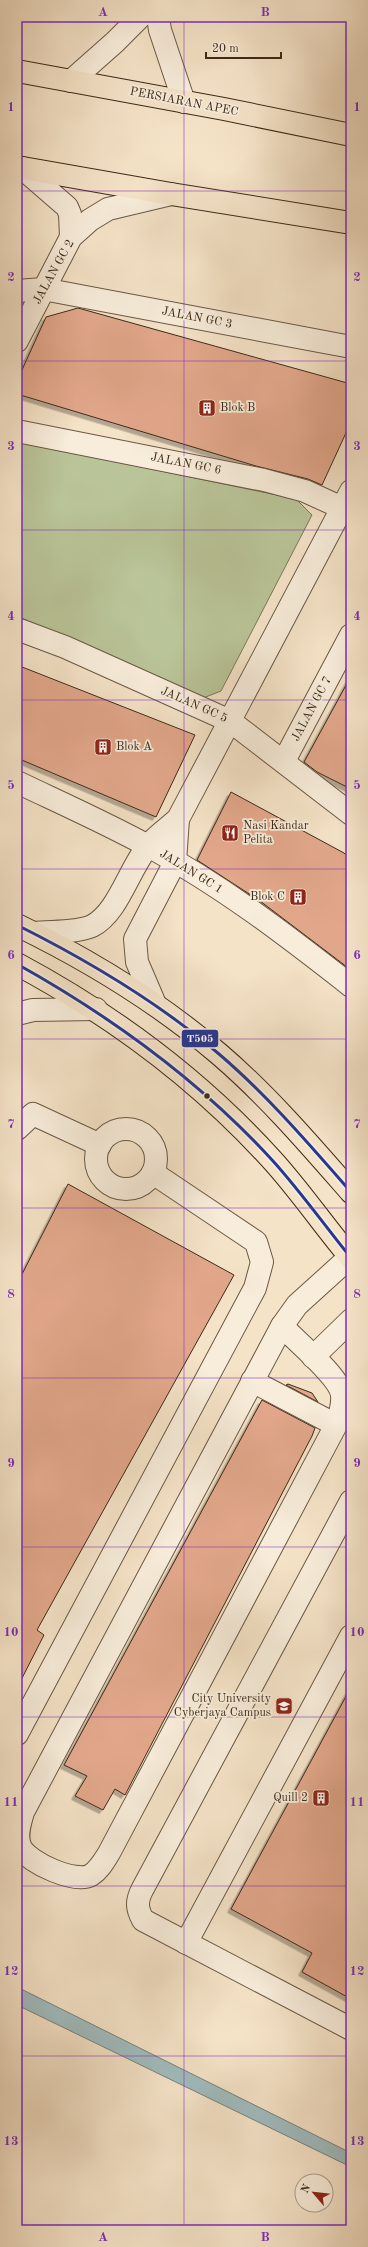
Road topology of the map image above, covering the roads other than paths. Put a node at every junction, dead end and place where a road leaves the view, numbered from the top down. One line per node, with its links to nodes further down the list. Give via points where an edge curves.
1 (140, 17): 4 (street)
2 (158, 17): 5 (street)
3 (17, 71): 4 (main road, PERSIARAN APEC)
4 (71, 81): 5 (main road, PERSIARAN APEC)
5 (184, 102): 6 (main road, PERSIARAN APEC)
6 (351, 136)
7 (19, 167): 8 (main road); 10 (street, JALAN GC 2, via 67,207)
8 (171, 194): 9 (main road); 10 (street, JALAN GC 2, via 108,209)
9 (351, 223)
10 (71, 231): 11 (street, JALAN GC 2)
11 (43, 289): 12 (street, JALAN GC 3); 13 (street, JALAN GC 2); 14 (street, JALAN GC 3)
12 (17, 291)
13 (17, 341)
14 (351, 347)
15 (17, 431): 16 (street, JALAN GC 6, via 264,480)
16 (348, 503): 19 (street)
17 (17, 629): 19 (street, JALAN GC 5, via 65,647)
18 (351, 635): 20 (street, JALAN GC 7)
19 (230, 721): 20 (street, JALAN GC 5); 23 (street)
20 (284, 761): 22 (street, JALAN GC 5)
21 (17, 782): 24 (street, JALAN GC 1)
22 (351, 814)
23 (178, 819): 24 (street); 25 (street)
24 (148, 846): 25 (street, JALAN GC 1); 26 (street, via 101,920 78,929)
25 (175, 862): 28 (street, JALAN GC 1, via 258,914); 29 (street, via 135,939 137,962)
26 (25, 929): 29 (main road)
27 (17, 964): 30 (main road)
28 (351, 986)
29 (155, 1004): 35 (main road, via 219,1054 268,1101)
30 (96, 1009): 31 (street, via 46,1009); 36 (main road, via 128,1031 220,1107 273,1161)
31 (17, 1014)
32 (17, 1129): 33 (street, via 33,1114)
33 (100, 1145): 34 (street, via 115,1131 125,1129 145,1135 156,1153); 34 (street, via 96,1154 98,1168 112,1186 131,1189 147,1181)
34 (153, 1173): 44 (street, via 256,1242 262,1262 255,1288)
35 (351, 1192)
36 (350, 1257): 38 (street, via 297,1305)
37 (351, 1320): 39 (street)
38 (282, 1326): 39 (street); 40 (street)
39 (313, 1357): 41 (street, via 335,1379 342,1394 341,1410)
40 (252, 1381): 41 (street); 41 (street, via 23,1812 18,1839 28,1857 79,1879 91,1875 100,1867)
41 (336, 1425)
42 (351, 1501): 45 (street, via 138,1899 137,1910 143,1920)
43 (351, 1636): 45 (street)
44 (17, 1734)
45 (186, 1943): 46 (street)
46 (351, 2029)

